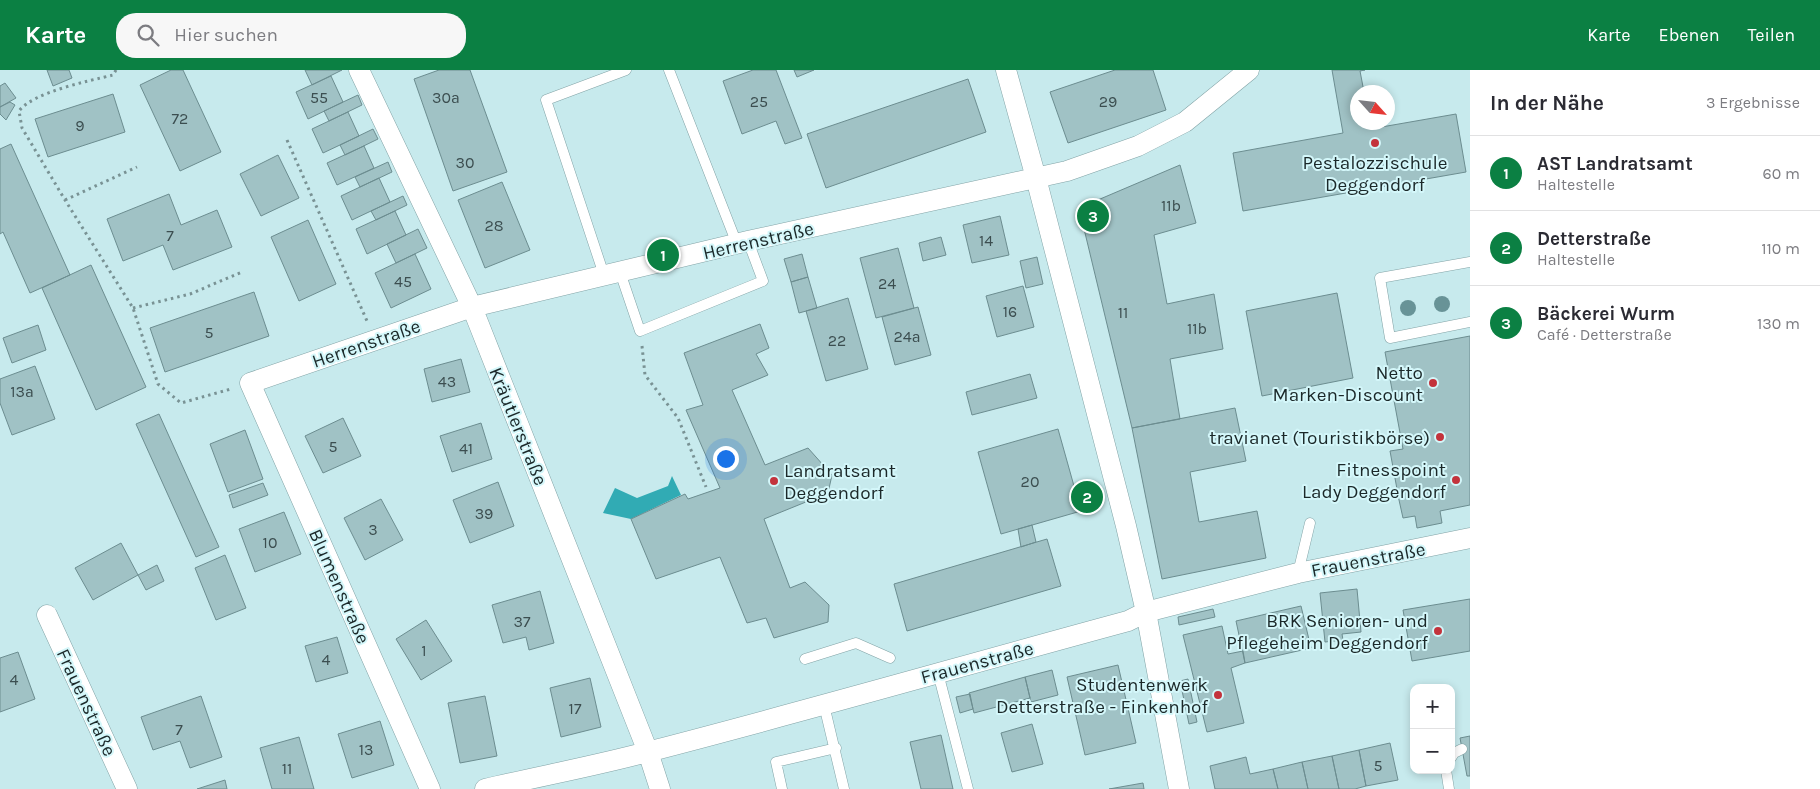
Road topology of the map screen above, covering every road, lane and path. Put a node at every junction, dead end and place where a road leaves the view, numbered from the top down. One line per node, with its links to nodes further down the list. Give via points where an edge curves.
1 (116, 70): 10 (path, via 113,75 61,88 24,104 19,111 22,128)
2 (359, 70): 15 (street, Kräutlerstraße)
3 (626, 70): 14 (lane, via 546,100)
4 (669, 70): 11 (lane)
5 (1006, 70): 9 (street)
6 (1249, 70): 9 (street, Herrenstraße, via 1184,122 1146,142 1067,171)
7 (287, 140): 19 (path)
8 (137, 167): 10 (path)
9 (1036, 178): 11 (street, Herrenstraße); 25 (street)
10 (65, 200): 16 (path)
11 (742, 243): 14 (street, Herrenstraße); 18 (lane, via 763,281)
12 (1470, 262): 17 (lane, via 1380,278 1390,338)
13 (242, 272): 16 (path, via 190,294)
14 (612, 274): 15 (street, Herrenstraße); 18 (lane)
15 (472, 307): 19 (street, Herrenstraße); 33 (street, Kräutlerstraße)
16 (133, 308): 20 (path, via 158,384 181,403)
17 (1470, 322)
18 (640, 331): 21 (path, via 645,375 678,418)
19 (375, 340): 20 (street, Herrenstraße)
20 (250, 383): 37 (street, Blumenstraße)
21 (706, 486)
22 (1310, 524): 24 (lane)
23 (1470, 538): 24 (street, Frauenstraße)
24 (1298, 573): 25 (street, Frauenstraße)
25 (1146, 612): 29 (street, Frauenstraße, via 1128,621); 43 (street)
26 (47, 615): 36 (street, Frauenstraße)
27 (805, 658): 28 (lane, via 856,643)
28 (890, 658)
29 (938, 673): 30 (street, Frauenstraße); 42 (lane)
30 (824, 705): 31 (lane); 33 (street, Frauenstraße)
31 (836, 748): 40 (lane, via 776,762); 41 (lane)
32 (1462, 749): 34 (lane)
33 (648, 752): 38 (street, Frauenstraße); 39 (street, Kräutlerstraße)
34 (1455, 752)
35 (1446, 774): 44 (lane)
36 (127, 789)
37 (430, 789)
38 (485, 789)
39 (660, 789)
40 (782, 789)
41 (844, 789)
42 (968, 789)
43 (1179, 789)
44 (1448, 789)

